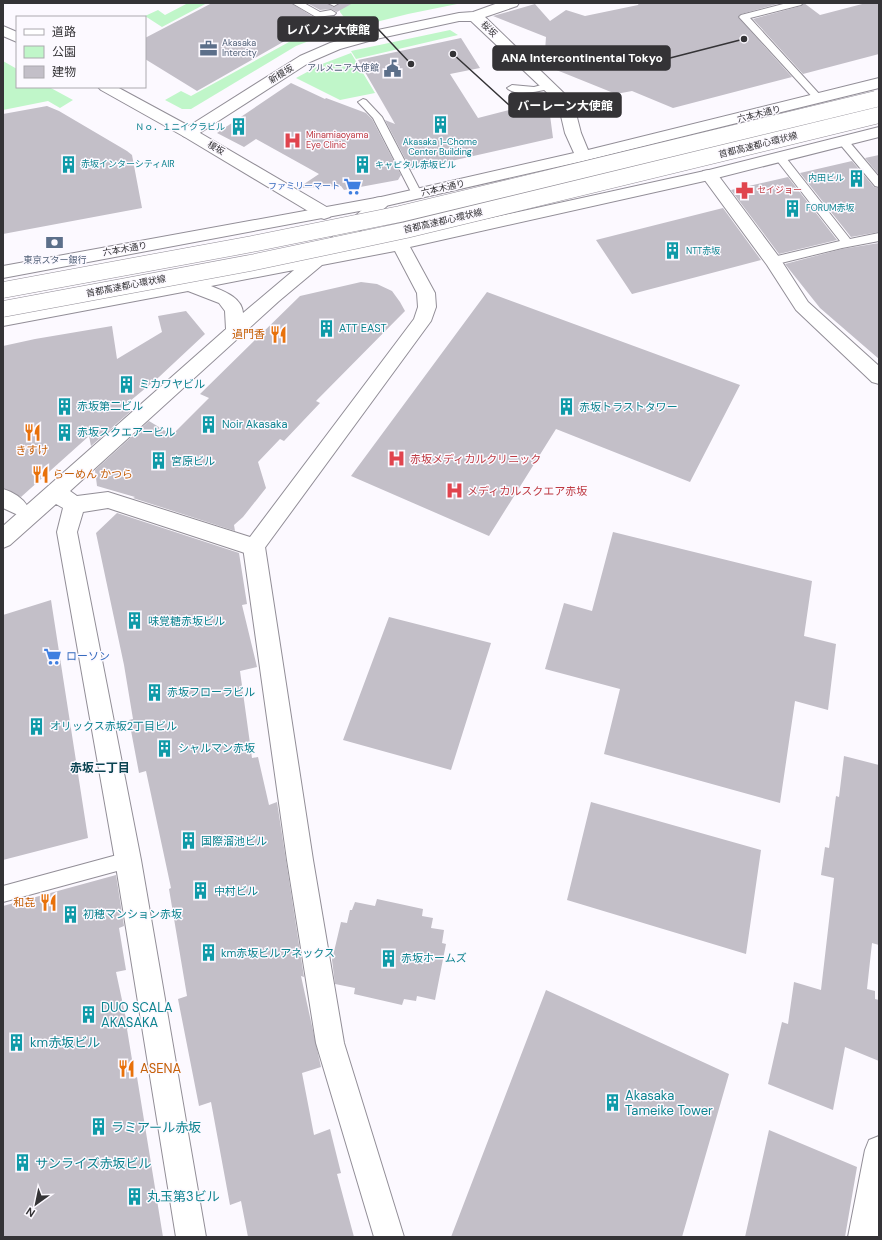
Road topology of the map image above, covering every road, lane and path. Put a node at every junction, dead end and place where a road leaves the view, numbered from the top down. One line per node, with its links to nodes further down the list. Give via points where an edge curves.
1 (297, 3): 4 (lane, via 319,15)
2 (512, 3): 5 (main road, 新榎坂)
3 (798, 3): 12 (lane, via 744,17)
4 (331, 13)
5 (475, 16): 9 (main road, 桜坂); 17 (main road, 新榎坂, via 459,17 355,39 323,51 293,66)
6 (3, 30): 7 (main road)
7 (16, 37)
8 (879, 83): 12 (main road, 六本木通り)
9 (549, 86): 11 (lane, via 534,90); 20 (main road, 桜坂, via 565,102 573,133)
10 (108, 88): 17 (main road, 榎坂)
11 (512, 88)
12 (819, 98): 14 (main road, via 831,106 848,110); 19 (main road, 六本木通り)
13 (363, 102): 24 (lane, via 377,117)
14 (878, 110): 15 (main road); 35 (main road, 首都高速都心環状線, bridge, via 573,174 399,214); 37 (main road, 首都高速都心環状線, bridge, via 587,187 405,230 238,265)
15 (851, 115): 19 (main road, via 828,114 684,149); 27 (main road)
16 (879, 132): 18 (main road)
17 (189, 133): 26 (main road, 榎坂)
18 (843, 141): 21 (main road); 23 (lane)
19 (632, 144): 20 (main road, 六本木通り)
20 (583, 156): 24 (main road, 六本木通り)
21 (779, 156): 22 (main road); 29 (lane)
22 (709, 175): 30 (main road); 32 (main road)
23 (879, 184)
24 (417, 194): 25 (main road, 六本木通り)
25 (381, 202): 26 (main road, 六本木通り); 27 (main road)
26 (324, 213): 33 (main road, 六本木通り)
27 (352, 228): 31 (main road); 36 (main road)
28 (879, 237): 29 (lane)
29 (847, 243): 32 (lane)
30 (400, 244): 31 (main road); 43 (main road, via 426,293 427,308 422,321)
31 (317, 261): 34 (main road); 39 (main road)
32 (773, 261): 40 (main road, via 802,306)
33 (3, 272)
34 (189, 284): 38 (main road); 39 (main road, via 225,299 234,310)
35 (3, 290)
36 (3, 296)
37 (3, 309)
38 (3, 320)
39 (235, 331): 41 (main road)
40 (879, 377)
41 (64, 498): 42 (main road); 43 (main road, via 108,500); 44 (main road, via 67,532)
42 (3, 538)
43 (254, 546): 48 (main road, via 330,1043)
44 (128, 860): 45 (lane); 47 (main road)
45 (3, 894)
46 (879, 1150): 49 (main road)
47 (191, 1237)
48 (389, 1237)
49 (863, 1237)

